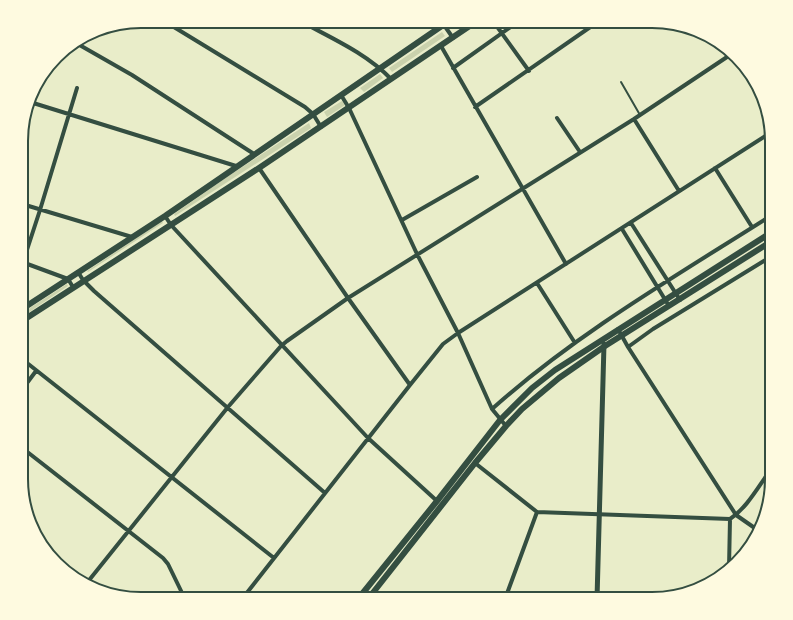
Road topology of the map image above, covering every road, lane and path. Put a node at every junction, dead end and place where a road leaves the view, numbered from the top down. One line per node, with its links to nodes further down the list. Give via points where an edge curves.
1 (175, 28): 25 (street)
2 (313, 28): 14 (street)
3 (436, 28): 14 (main road)
4 (447, 28): 10 (street)
5 (468, 28): 10 (main road)
6 (498, 28): 9 (street)
7 (508, 28): 9 (street)
8 (589, 28): 16 (street)
9 (501, 33): 15 (street); 16 (street)
10 (453, 38): 12 (main road)
11 (80, 46): 32 (street)
12 (441, 46): 15 (street); 17 (main road)
13 (728, 57): 26 (street)
14 (381, 68): 17 (street); 20 (main road)
15 (453, 68): 22 (street)
16 (529, 71): 22 (street)
17 (392, 79): 23 (main road)
18 (621, 82): 26 (lane)
19 (77, 88): 24 (street)
20 (341, 95): 23 (street); 25 (main road)
21 (35, 103): 24 (street)
22 (475, 107): 37 (street)
23 (349, 108): 29 (main road); 43 (street)
24 (69, 114): 33 (street); 40 (street)
25 (313, 114): 29 (street); 32 (main road)
26 (640, 115): 28 (street)
27 (557, 118): 31 (street)
28 (634, 119): 31 (street); 38 (street)
29 (321, 127): 34 (main road)
30 (765, 136): 35 (street)
31 (580, 152): 37 (street)
32 (254, 154): 33 (main road)
33 (236, 166): 41 (main road)
34 (259, 168): 45 (main road); 64 (street)
35 (715, 168): 38 (street); 46 (street)
36 (477, 177): 43 (street)
37 (522, 188): 52 (street); 55 (street)
38 (679, 192): 44 (street)
39 (28, 206): 40 (street)
40 (40, 210): 49 (street); 50 (street)
41 (165, 216): 45 (street); 49 (main road)
42 (765, 219): 46 (street)
43 (402, 220): 52 (street)
44 (632, 223): 47 (street); 59 (street)
45 (170, 225): 58 (main road); 75 (street)
46 (752, 227): 59 (street)
47 (622, 229): 55 (street); 62 (street)
48 (765, 236): 63 (main road)
49 (132, 237): 56 (main road)
50 (28, 245)
51 (765, 245): 66 (main road)
52 (418, 254): 64 (street); 71 (street)
53 (765, 260): 77 (street)
54 (28, 264): 57 (street)
55 (566, 264): 60 (street)
56 (78, 272): 57 (main road); 58 (street)
57 (68, 279): 61 (street); 67 (main road)
58 (83, 280): 61 (main road); 82 (street)
59 (667, 281): 62 (street); 63 (street)
60 (537, 283): 71 (street); 74 (street)
61 (73, 287): 69 (main road)
62 (658, 287): 65 (street); 74 (street)
63 (675, 293): 65 (main road); 66 (street)
64 (348, 298): 75 (street); 81 (street)
65 (665, 299): 68 (street); 70 (main road)
66 (680, 300): 68 (main road)
67 (28, 305)
68 (670, 306): 72 (main road)
69 (28, 316)
70 (618, 330): 72 (street); 73 (main road)
71 (458, 333): 81 (street, via 443,344); 83 (street)
72 (621, 337): 76 (main road); 77 (street)
73 (602, 340): 76 (street); 84 (main road, via 532,388)
74 (575, 343): 83 (street, via 519,384)
75 (281, 346): 82 (street); 86 (street)
76 (605, 346): 85 (main road, via 559,378); 94 (street)
77 (628, 347): 95 (street)
78 (28, 364): 79 (street)
79 (36, 371): 80 (street); 89 (street)
80 (28, 382)
81 (410, 385): 86 (street)
82 (228, 407): 89 (street); 91 (street)
83 (492, 409): 84 (street)
84 (500, 420): 85 (street); 92 (main road)
85 (506, 426): 88 (main road)
86 (368, 438): 91 (street); 92 (street)
87 (28, 452): 98 (street)
88 (475, 463): 93 (street); 105 (main road)
89 (171, 477): 98 (street); 99 (street)
90 (765, 478): 95 (street)
91 (326, 493): 99 (street)
92 (437, 501): 104 (main road)
93 (537, 512): 94 (street); 106 (street)
94 (599, 514): 96 (street); 107 (street)
95 (736, 515): 96 (street); 97 (street)
96 (730, 519): 100 (street)
97 (754, 527)
98 (128, 531): 101 (street); 102 (street, via 163,558)
99 (274, 558): 103 (street)
100 (729, 562)
101 (90, 579)
102 (182, 592)
103 (247, 592)
104 (364, 592)
105 (374, 592)
106 (508, 592)
107 (597, 592)

